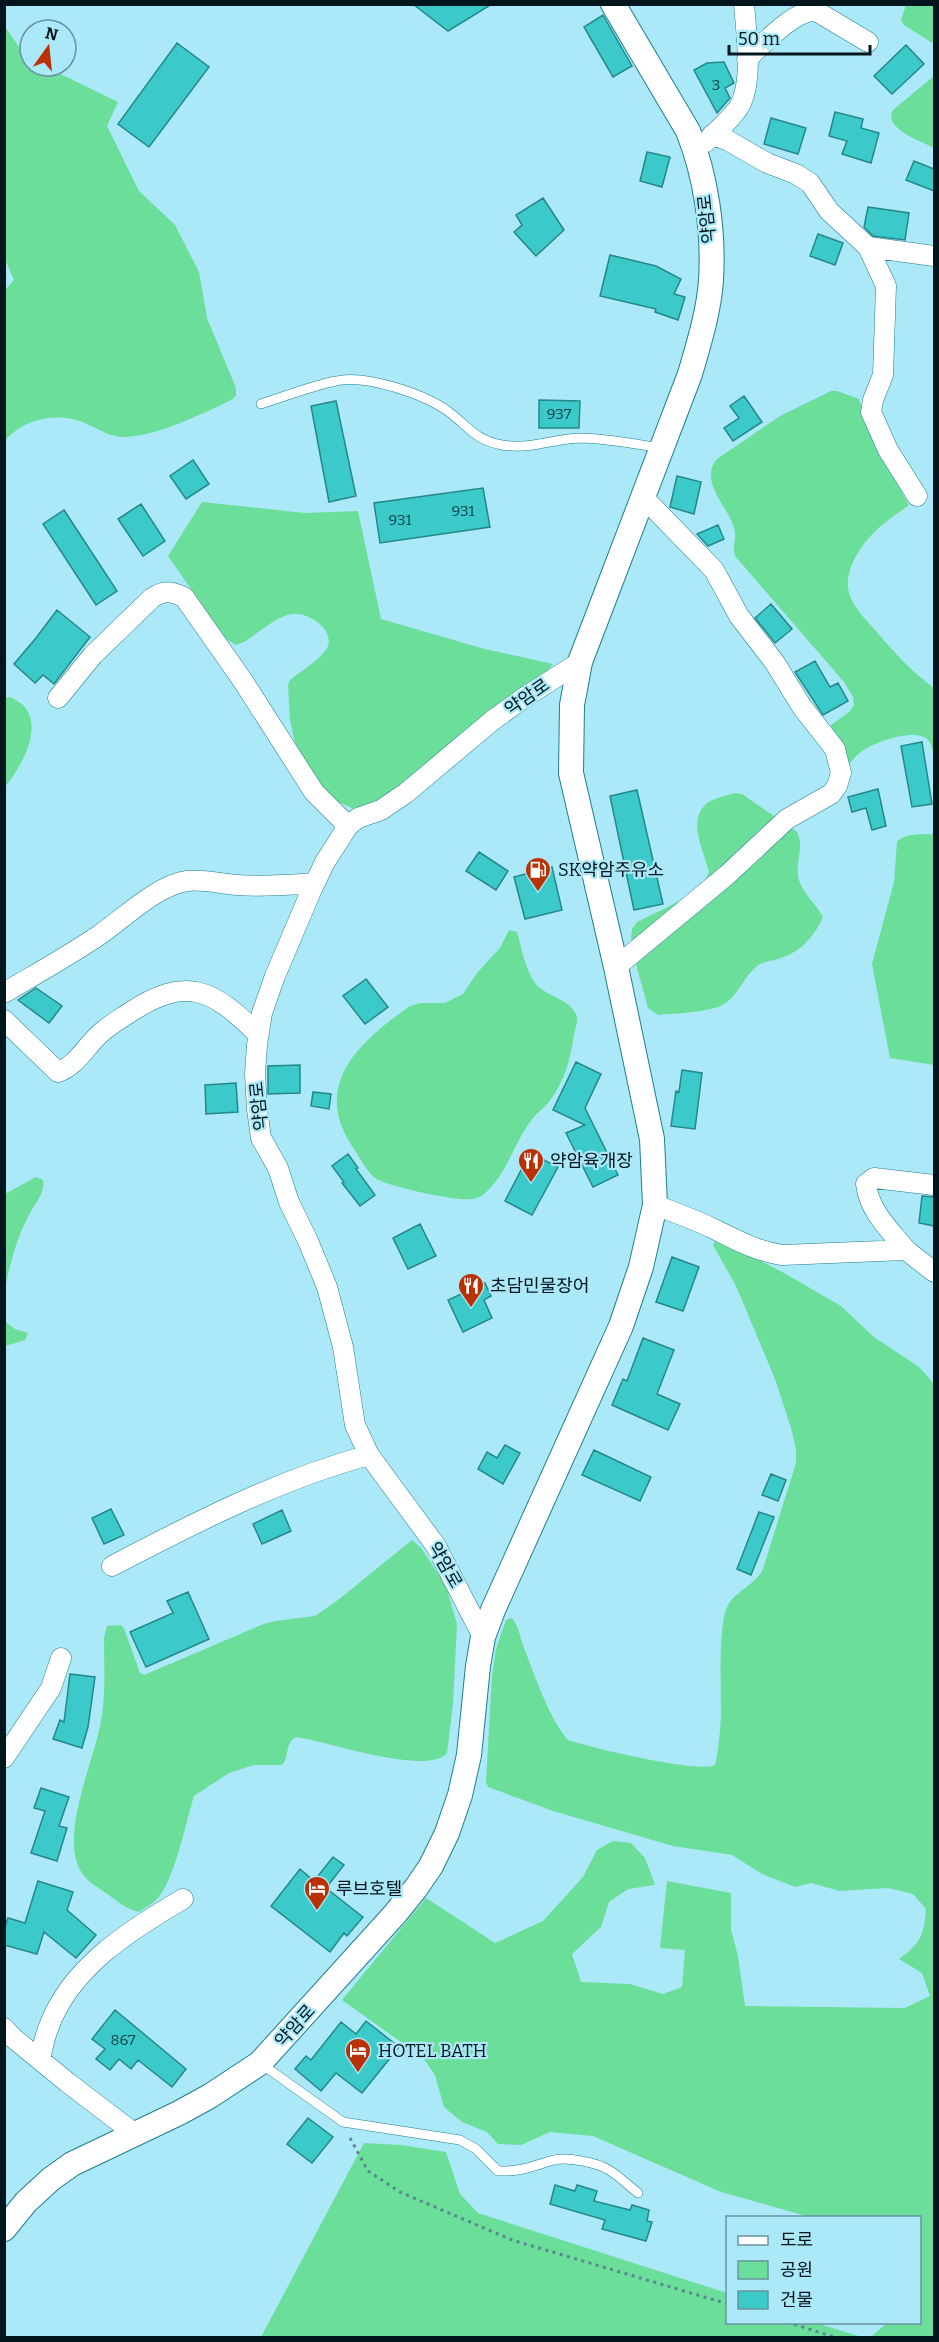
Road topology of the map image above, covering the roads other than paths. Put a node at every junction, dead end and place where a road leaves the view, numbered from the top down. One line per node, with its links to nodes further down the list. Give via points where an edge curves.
1 (613, 4): 5 (street, 약암로, via 688,131)
2 (744, 4): 4 (street)
3 (868, 42): 4 (street, via 808,10)
4 (747, 59): 5 (street, via 745,89 737,111)
5 (704, 144): 6 (street, via 734,143 767,163 796,174 810,183 829,211); 9 (street, 약암로, via 711,280 690,374)
6 (868, 247): 7 (street); 10 (street, via 886,286 883,375 871,412 888,450)
7 (934, 256)
8 (261, 404): 9 (lane, via 337,380 353,379 419,397 448,411 474,435 495,443 522,447 578,438)
9 (661, 448): 11 (street, 약암로)
10 (917, 495)
11 (642, 496): 12 (street, 약암로); 16 (street, via 714,570 739,616 835,749 841,773 831,794 787,819)
12 (580, 662): 14 (street, 약암로, via 493,720 406,793); 16 (street, 약암로, via 572,705 571,773)
13 (58, 698): 14 (street, via 93,655 152,598 162,591 175,592 184,597 230,662 314,792)
14 (348, 826): 15 (street, 약암로)
15 (315, 883): 17 (street, via 264,887 204,880 169,887); 19 (street, 약암로, via 275,976)
16 (616, 968): 21 (street, 약암로, via 652,1139)
17 (4, 993)
18 (4, 1020): 19 (street, via 58,1072 68,1069 102,1032 151,999 169,992 189,990 214,998)
19 (258, 1034): 24 (street, 약암로, via 255,1074 261,1138 278,1168 327,1287 343,1347 356,1425)
20 (934, 1185): 22 (street, via 874,1178 866,1184 879,1218)
21 (655, 1205): 22 (street, via 766,1253); 26 (street, 약암로, via 641,1267 621,1326)
22 (906, 1250): 23 (street)
23 (934, 1272)
24 (369, 1455): 25 (street, via 253,1496); 26 (street, 약암로, via 436,1546)
25 (112, 1566)
26 (483, 1637): 32 (street, 약암로, via 469,1755 460,1795 431,1866 395,1914)
27 (61, 1658): 28 (street, via 51,1688)
28 (4, 1758)
29 (183, 1899): 31 (street, via 115,1944 70,1987 48,2028)
30 (4, 2028): 31 (street)
31 (40, 2060): 33 (street)
32 (260, 2063): 33 (street, 약암로, via 210,2097); 34 (lane, 약암로, via 343,2122 460,2140 476,2149 498,2171 514,2172 573,2159 608,2169)
33 (135, 2134): 35 (street, 약암로, via 91,2153 51,2179)
34 (638, 2193)
35 (4, 2229)

